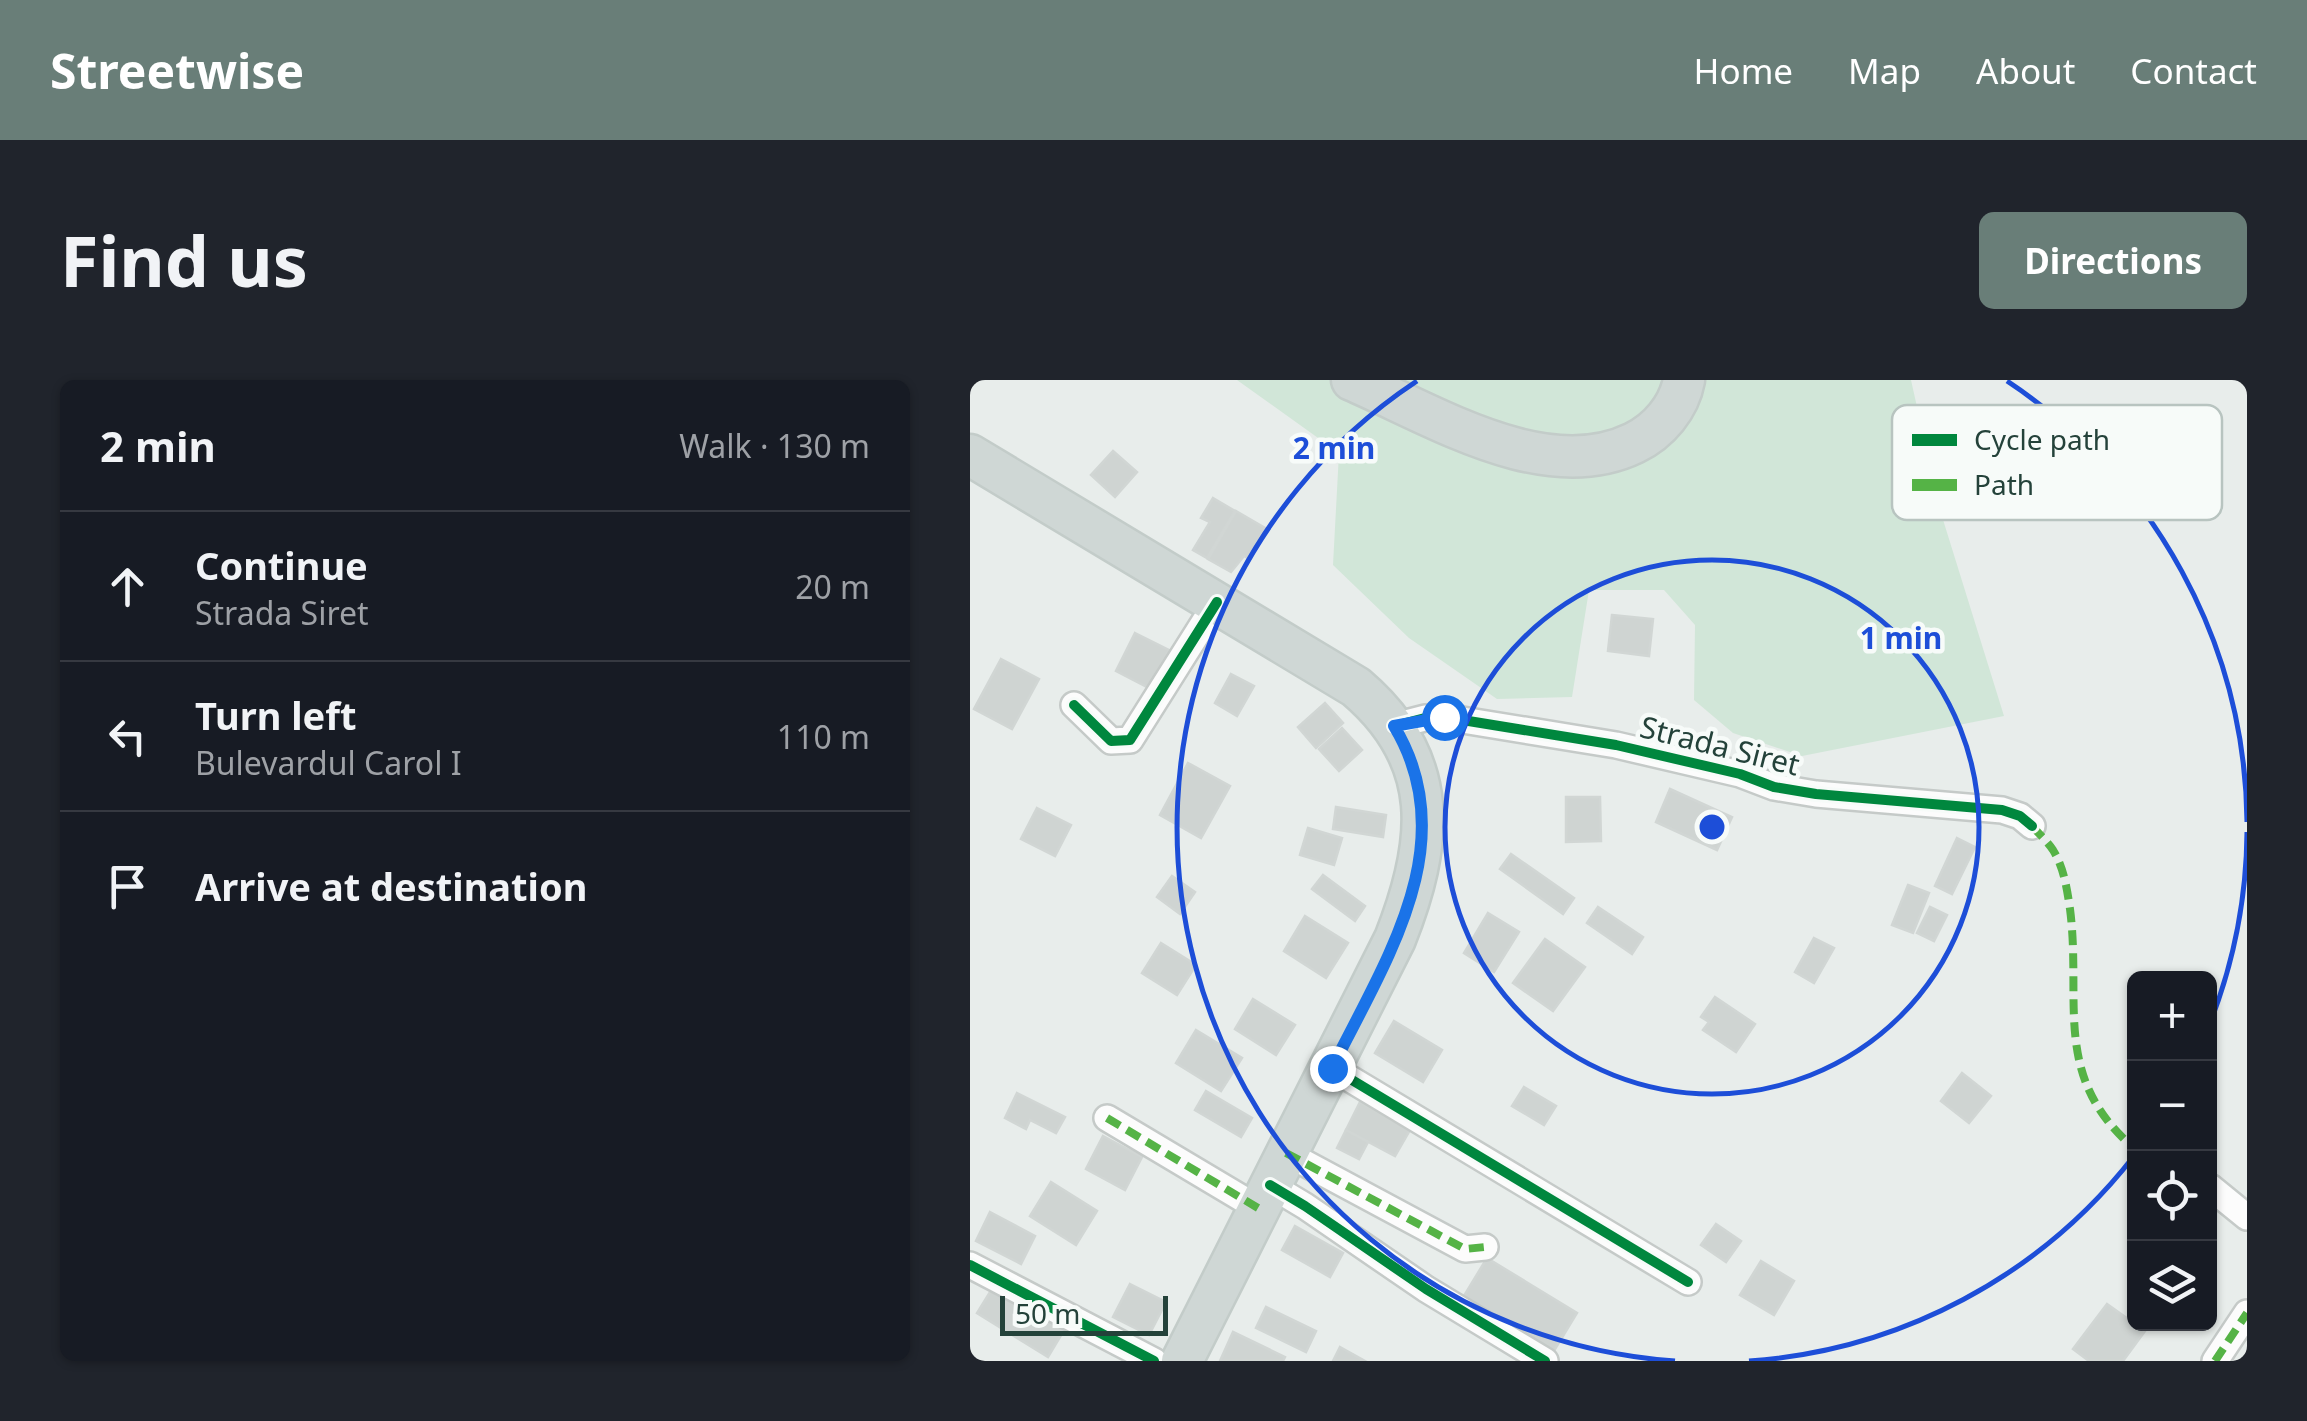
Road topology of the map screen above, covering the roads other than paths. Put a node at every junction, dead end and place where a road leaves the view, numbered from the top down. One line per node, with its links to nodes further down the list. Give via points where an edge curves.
1 (1352, 380): 2 (main road, via 1513,448 1585,458 1644,438 1674,406)
2 (1684, 380)
3 (970, 455): 4 (main road)
4 (1217, 602): 5 (street, via 1130,740 1111,740); 6 (main road, via 1356,687)
5 (1074, 705)
6 (1394, 726): 7 (street, Strada Siret, via 1444,717 1499,725 1616,745 1774,787 2002,810); 8 (main road, via 1421,791 1419,866 1395,939)
7 (2032, 826)
8 (1332, 1068): 10 (main road); 15 (street)
9 (1107, 1118): 10 (street)
10 (1272, 1182): 13 (street, via 1464,1249); 18 (main road); 19 (street, via 1426,1289)
11 (2217, 1193): 12 (street)
12 (2247, 1218)
13 (1486, 1247)
14 (970, 1265): 17 (street)
15 (1688, 1282)
16 (2247, 1313): 20 (street)
17 (1154, 1361)
18 (1182, 1361)
19 (1545, 1361)
20 (2215, 1361)

